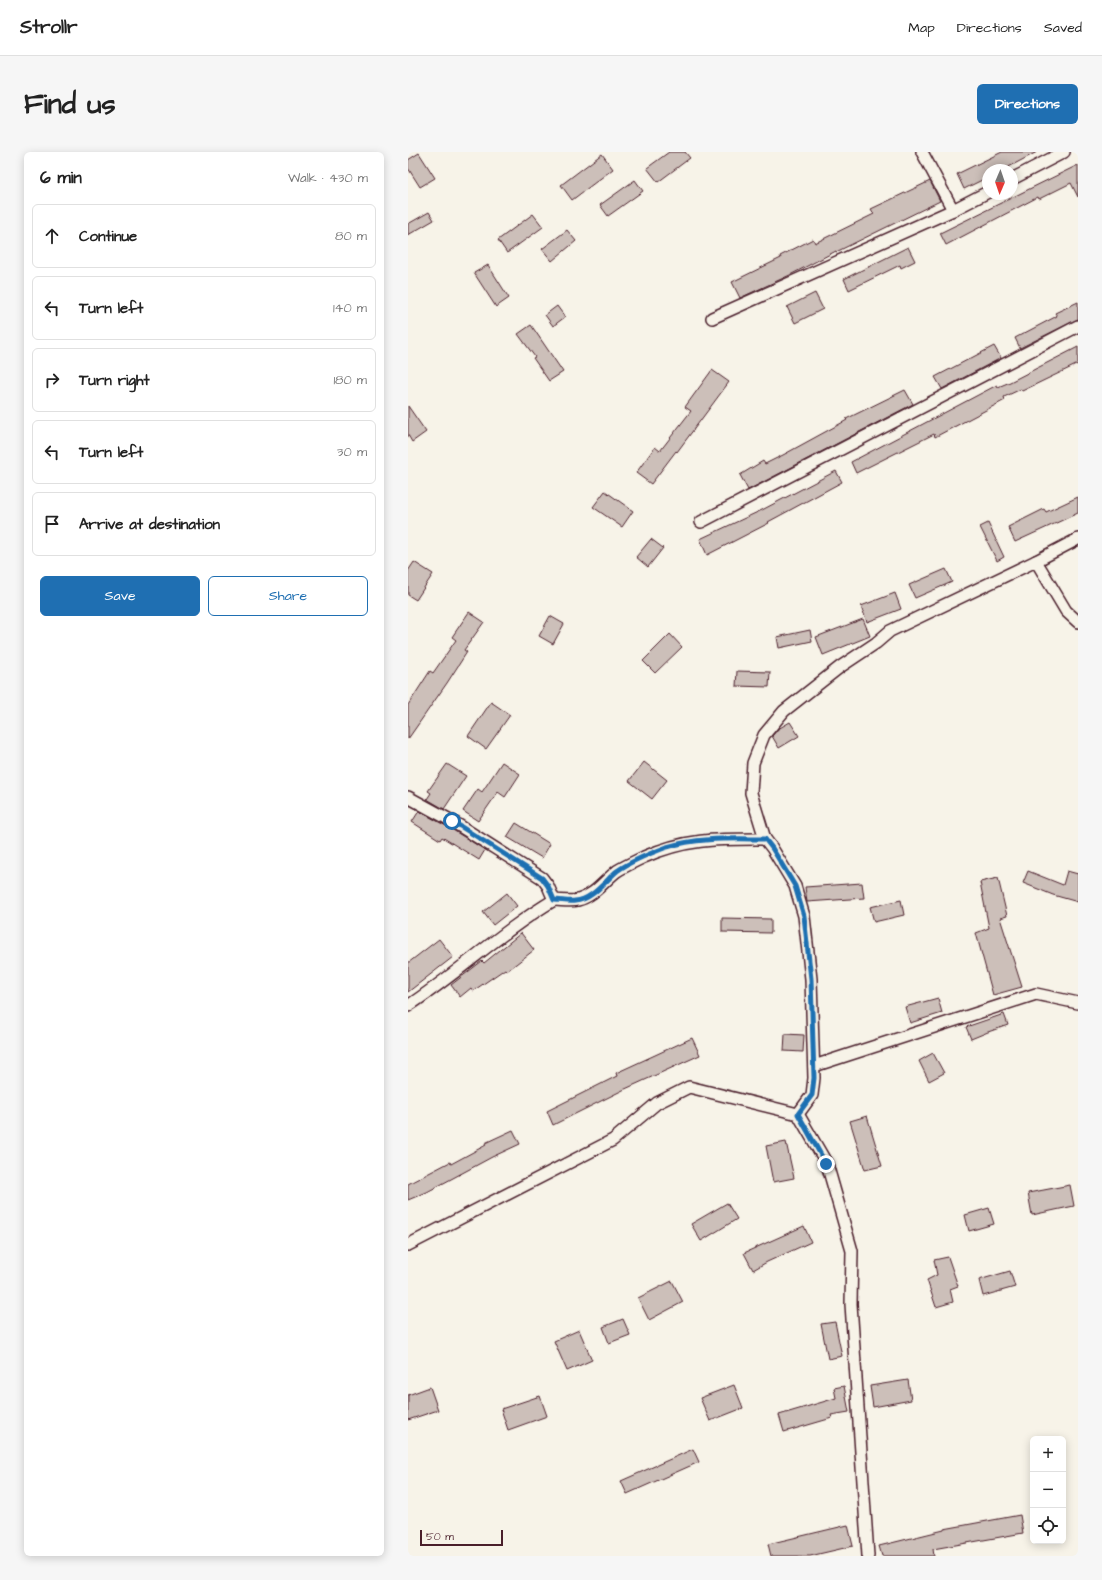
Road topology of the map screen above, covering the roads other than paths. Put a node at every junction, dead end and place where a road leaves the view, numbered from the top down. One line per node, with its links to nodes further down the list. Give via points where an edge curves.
1 (922, 152): 5 (street)
2 (1064, 152): 3 (street)
3 (1018, 176)
4 (982, 195): 5 (street)
5 (953, 210): 6 (street)
6 (712, 318)
7 (1078, 326): 8 (street)
8 (701, 522)
9 (1078, 539): 10 (street)
10 (1036, 561): 11 (street, via 1066,610); 13 (street, via 890,631 784,711 764,735 752,763 751,793)
11 (1078, 622)
12 (408, 797): 14 (street, via 452,821 542,878)
13 (765, 839): 14 (street, via 723,839 668,847 618,871 582,899); 17 (street, via 795,886 804,916 811,979)
14 (554, 900): 16 (street, via 521,921)
15 (1078, 1003): 17 (street, via 1036,994)
16 (408, 1006)
17 (814, 1066): 18 (street, via 812,1095)
18 (798, 1114): 19 (street, via 690,1087 657,1103 613,1140); 20 (street, via 826,1164 852,1251 851,1304)
19 (408, 1245)
20 (868, 1556)

